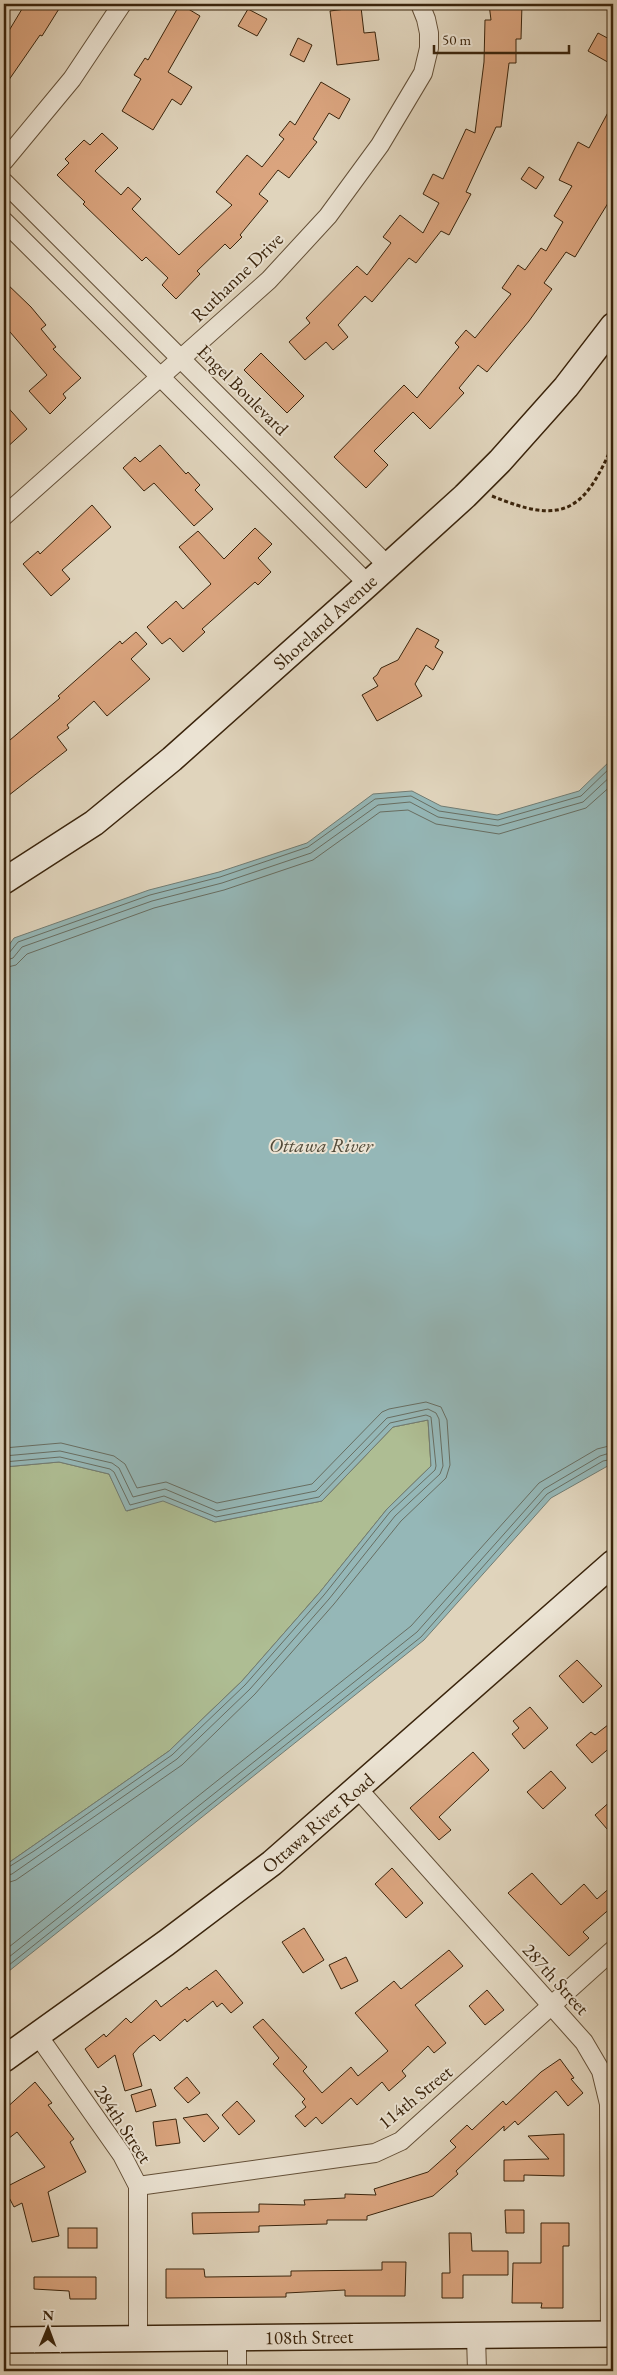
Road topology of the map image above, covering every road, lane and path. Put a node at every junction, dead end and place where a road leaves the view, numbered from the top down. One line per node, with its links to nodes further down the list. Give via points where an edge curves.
1 (122, 4): 3 (street, via 72,79)
2 (423, 11): 7 (street, Ruthanne Drive, via 429,48 423,73 359,175 328,216 269,280)
3 (4, 161)
4 (4, 182): 7 (street, Engel Boulevard)
5 (4, 221): 8 (street)
6 (613, 326): 10 (street, Shoreland Avenue, via 550,406)
7 (182, 359): 8 (street, Ruthanne Drive); 12 (street, Engel Boulevard)
8 (160, 377): 11 (street, Ruthanne Drive); 13 (street)
9 (613, 444): 10 (path, via 602,471 587,492 556,512 521,508)
10 (475, 486): 12 (street, Shoreland Avenue)
11 (4, 516)
12 (388, 566): 13 (street, Shoreland Avenue)
13 (368, 584): 14 (street, Shoreland Avenue, via 94,823)
14 (4, 882)
15 (613, 1563): 16 (street, Ottawa River Road)
16 (358, 1789): 18 (street, 287th Street); 19 (street, Ottawa River Road, via 229,1898)
17 (613, 1950): 18 (street, 114th Street)
18 (550, 2006): 21 (street, 114th Street, via 407,2136 375,2153); 22 (street, 287th Street, via 584,2042 601,2071 609,2104)
19 (36, 2034): 20 (street, Ottawa River Road); 21 (street, 284th Street, via 122,2155)
20 (4, 2059)
21 (138, 2186): 25 (street, 284th Street)
22 (612, 2334): 23 (street, 108th Street)
23 (476, 2336): 24 (street, 108th Street); 28 (street)
24 (237, 2338): 25 (street, 108th Street); 27 (street)
25 (138, 2339): 26 (street, 108th Street)
26 (4, 2340)
27 (237, 2371)
28 (477, 2371)

